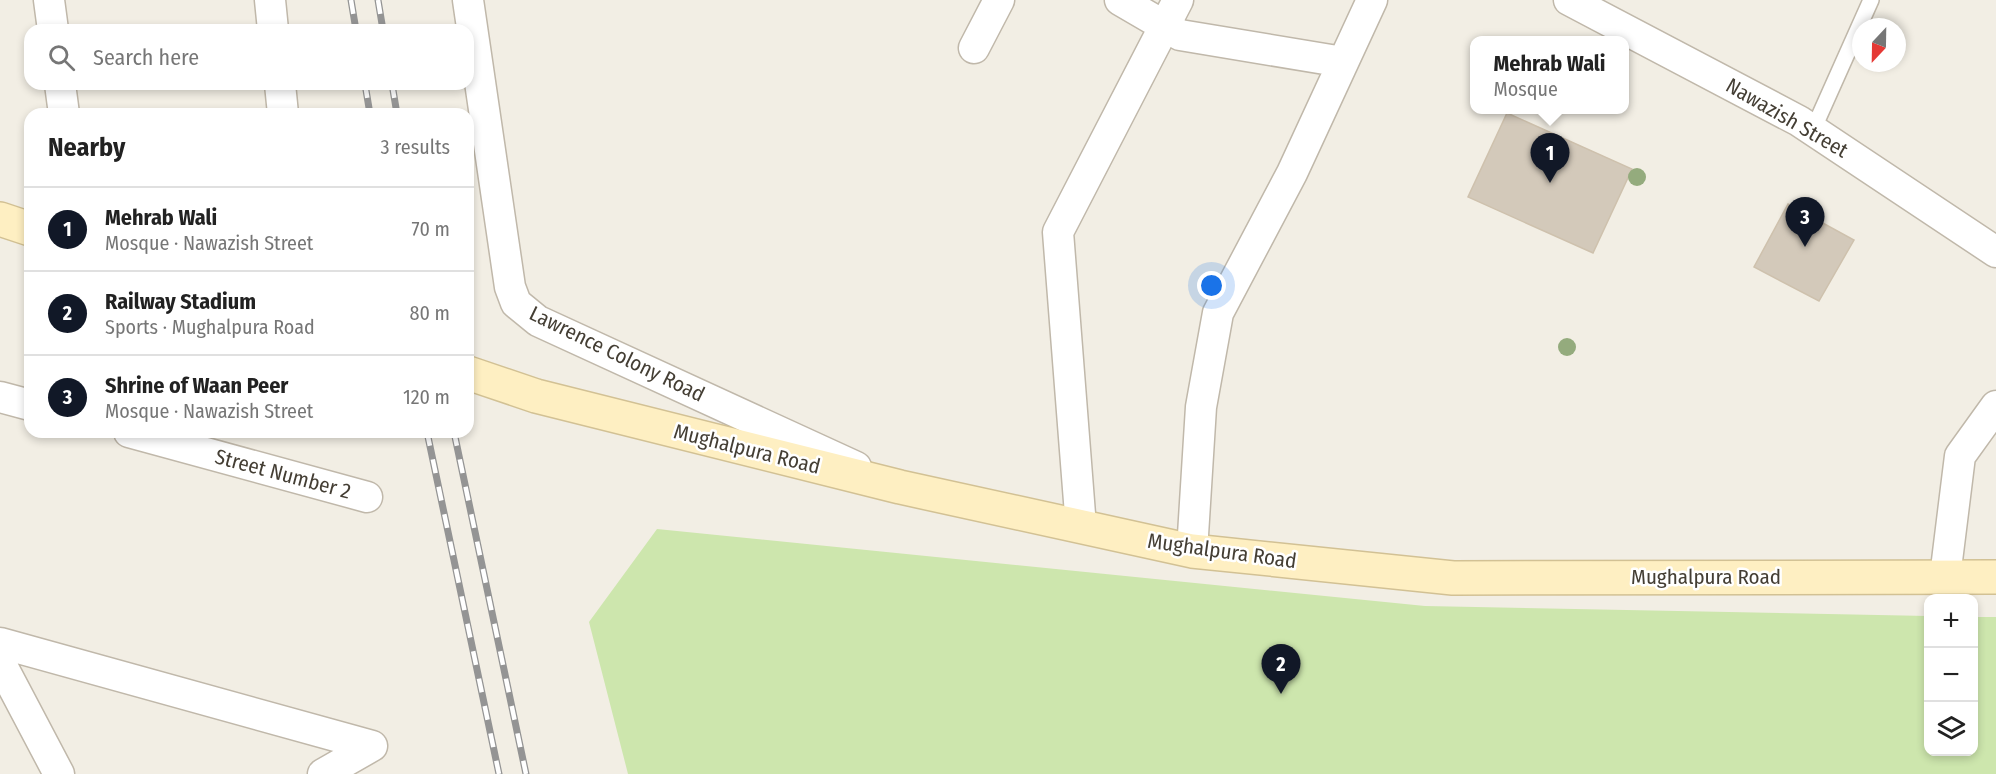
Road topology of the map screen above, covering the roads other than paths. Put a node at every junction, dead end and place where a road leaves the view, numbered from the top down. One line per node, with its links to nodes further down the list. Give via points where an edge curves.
1 (49, 0): 10 (street)
2 (270, 0): 11 (street)
3 (468, 0): 12 (street, Lawrence Colony Road)
4 (999, 0): 14 (street)
5 (1120, 0): 9 (street)
6 (1372, 0): 15 (street)
7 (1871, 0): 20 (lane)
8 (1577, 2): 20 (street, Nawazish Street)
9 (1171, 13): 15 (street, via 1180,35); 31 (street, via 1058,232)
10 (52, 24)
11 (272, 24)
12 (472, 24)
13 (474, 41): 29 (street, Lawrence Colony Road, via 510,286 516,303 538,321)
14 (974, 48)
15 (1343, 62): 32 (street, via 1292,173 1218,313 1201,407)
16 (61, 90): 18 (street)
17 (281, 90): 19 (street)
18 (63, 108)
19 (282, 108)
20 (1813, 130): 23 (street, Nawazish Street)
21 (0, 219): 22 (main road)
22 (24, 227)
23 (1996, 252)
24 (474, 375): 29 (main road, Mughalpura Road, via 536,396)
25 (0, 397): 26 (street)
26 (24, 403)
27 (1996, 406): 33 (street, via 1960,456)
28 (151, 438): 30 (street, Street Number 2)
29 (900, 487): 31 (main road, Mughalpura Road)
30 (367, 497)
31 (1081, 527): 32 (main road, Mughalpura Road)
32 (1192, 551): 33 (main road, Mughalpura Road, via 1453,578)
33 (1945, 577): 34 (main road, Mughalpura Road)
34 (1996, 577)
35 (0, 643): 38 (street, via 372,746)
36 (0, 662): 37 (street)
37 (58, 774)
38 (323, 774)

